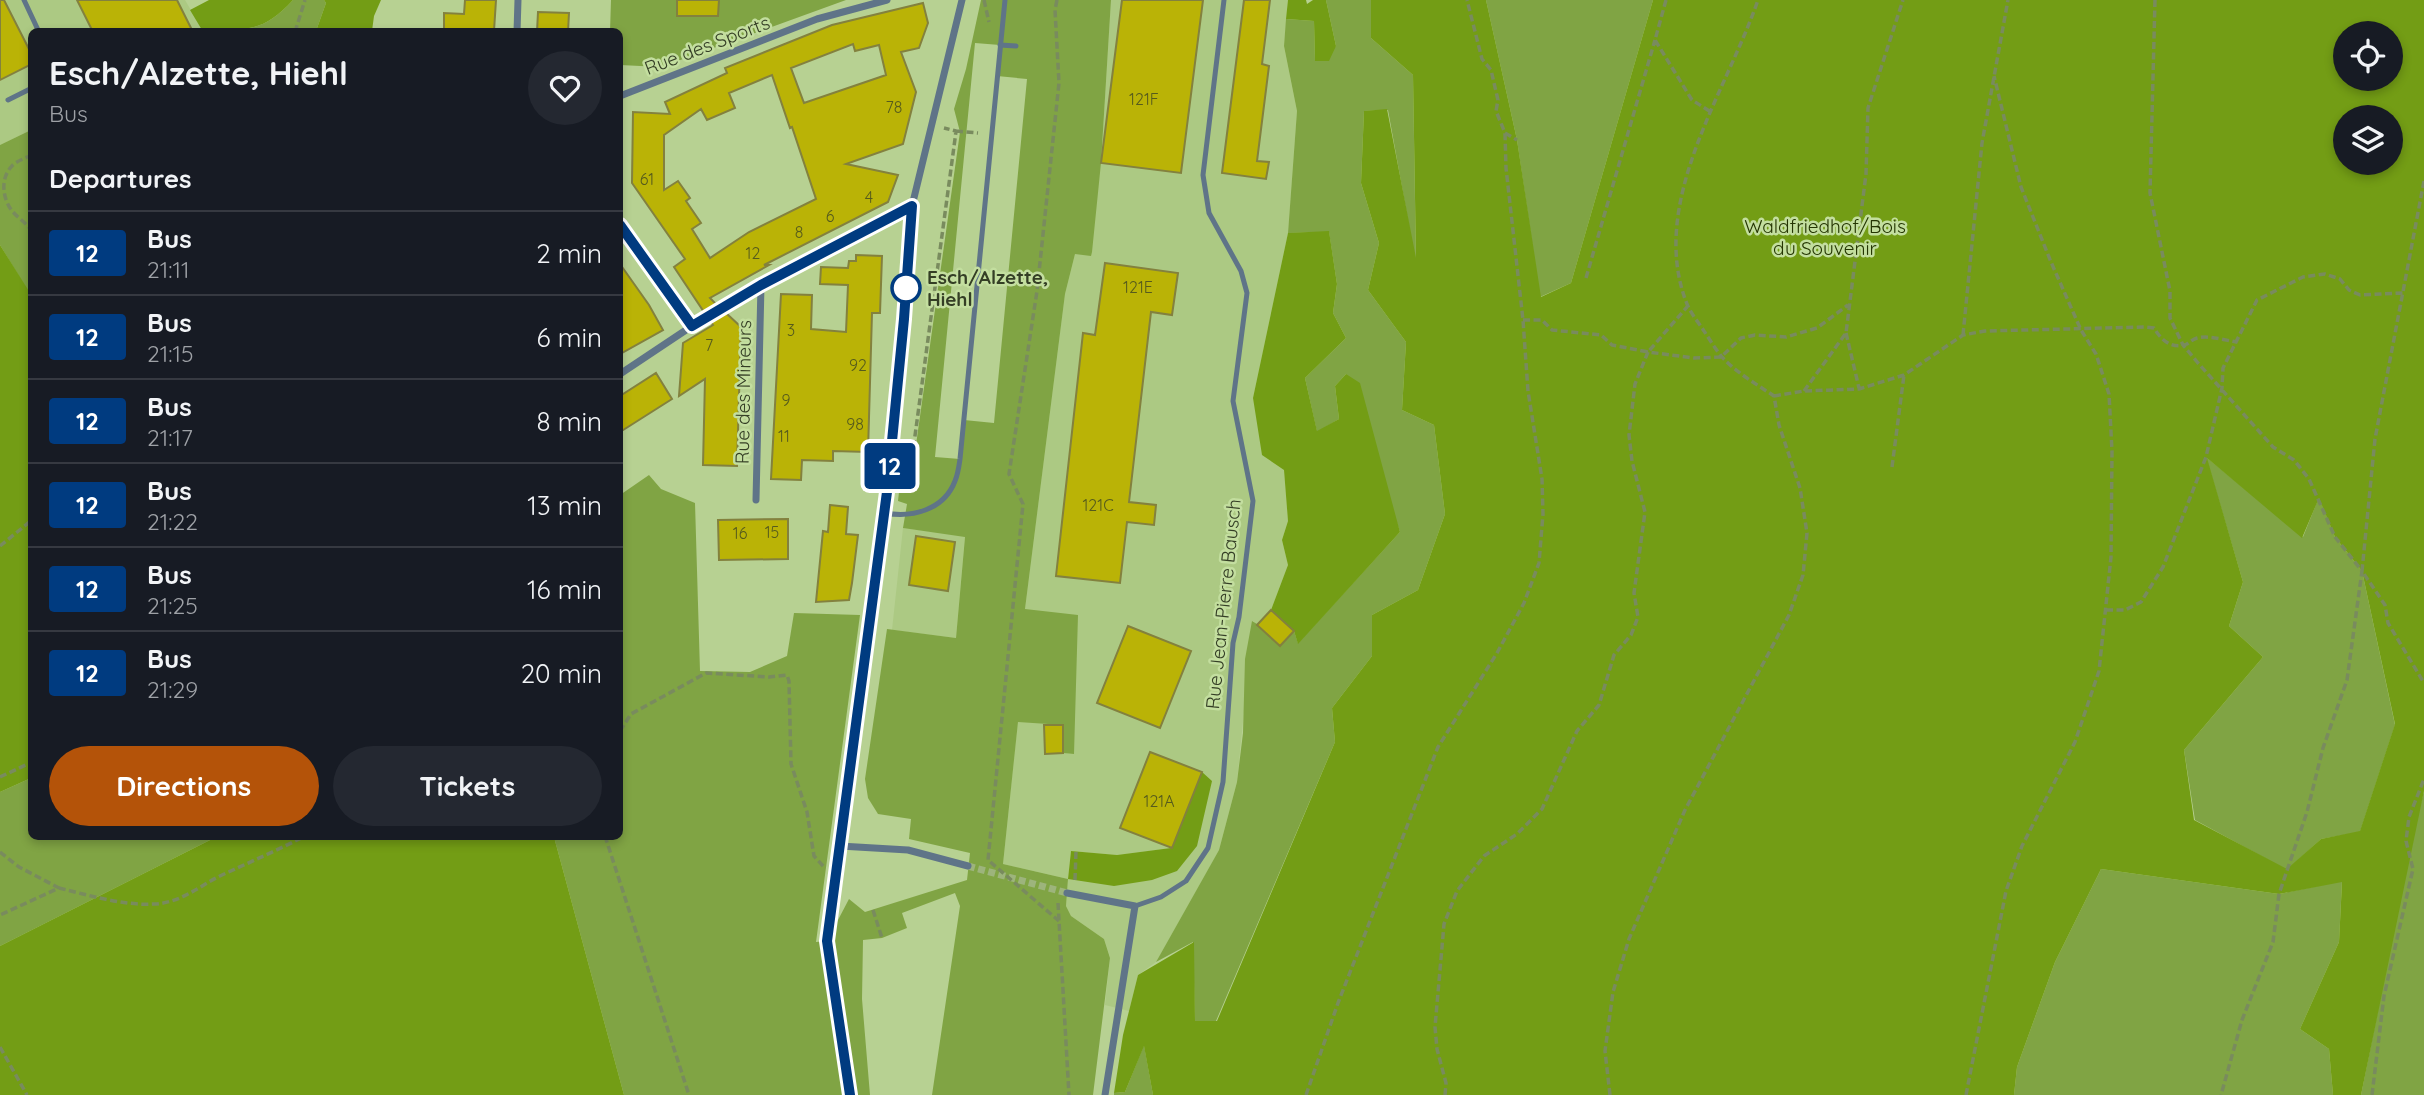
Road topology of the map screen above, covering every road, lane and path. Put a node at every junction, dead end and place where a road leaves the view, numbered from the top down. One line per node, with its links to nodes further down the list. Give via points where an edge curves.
1 (24, 0): 15 (lane)
2 (305, 0): 16 (path)
3 (518, 0): 17 (street)
4 (887, 0): 23 (street, Rue des Sports, via 817,19)
5 (962, 0): 26 (street)
6 (1005, 0): 19 (lane)
7 (1058, 0): 84 (path, via 1059,83 1037,290 1009,474 1023,504 988,860)
8 (1224, 0): 81 (lane, Rue Jean-Pierre Bausch, via 1203,175 1209,213 1241,271 1247,293 1233,401 1253,501 1233,643 1223,782 1208,848 1186,881)
9 (1467, 0): 28 (path, via 1482,59 1491,70 1496,111)
10 (1666, 0): 18 (path)
11 (1758, 0): 25 (path)
12 (1903, 0): 40 (path, via 1868,108 1866,174)
13 (2008, 0): 21 (path)
14 (2155, 0): 48 (path, via 2150,193 2170,291 2170,318)
15 (38, 28)
16 (297, 28)
17 (517, 28)
18 (1655, 40): 25 (path, via 1692,100); 37 (path)
19 (1000, 45): 20 (lane); 29 (lane)
20 (1016, 46)
21 (1994, 76): 44 (path, via 2021,187); 46 (path, via 1982,143)
22 (28, 90): 24 (lane)
23 (623, 95)
24 (8, 100)
25 (1711, 113): 41 (path, via 1682,187 1675,244)
26 (931, 124): 27 (path); 34 (street)
27 (956, 131): 29 (path); 57 (path, via 912,458)
28 (1505, 133): 30 (path); 42 (path)
29 (992, 135): 60 (lane, via 955,483 940,503 918,514)
30 (1517, 140)
31 (28, 157): 33 (path, via 13,164)
32 (2424, 181): 39 (path)
33 (2, 193): 35 (path)
34 (912, 206): 38 (street); 60 (street)
35 (28, 228)
36 (623, 229): 43 (street)
37 (1586, 278)
38 (761, 285): 43 (street); 59 (street, Rue des Mineurs)
39 (2403, 293): 47 (path, via 2360,295 2325,274 2303,277 2257,300); 63 (path, via 2375,439)
40 (1848, 305): 45 (path); 50 (path, via 1817,328 1786,337 1741,338)
41 (1688, 306): 49 (path); 50 (path)
42 (1523, 320): 49 (path, via 1542,320 1552,331 1601,335 1612,345); 92 (path, via 1542,479 1539,564 1497,653 1438,747)
43 (692, 326): 51 (street)
44 (2081, 330): 46 (path); 48 (path, via 2154,328 2161,339); 64 (path, via 2096,354 2109,394 2111,556)
45 (1846, 332): 53 (path); 55 (path)
46 (1963, 335): 52 (path)
47 (2236, 342): 48 (path, via 2197,338); 54 (path, via 2223,368)
48 (2183, 345): 54 (path)
49 (1648, 352): 50 (path); 93 (path, via 1635,384 1629,435 1645,512 1634,593 1638,617 1632,635 1614,655 1599,705 1577,732 1542,809 1517,834 1484,856 1457,891 1444,924 1435,1027)
50 (1721, 357): 56 (path)
51 (623, 372)
52 (1904, 375): 53 (path); 58 (path)
53 (1859, 388): 55 (path)
54 (2222, 388): 63 (path, via 2273,447 2302,469 2335,537); 64 (path, via 2206,457 2163,567 2141,602 2124,610)
55 (1804, 391): 56 (path)
56 (1774, 396): 94 (path, via 1807,533 1804,575 1789,615 1685,810 1629,939 1613,992 1605,1051)
57 (900, 464)
58 (1892, 467)
59 (756, 500)
60 (885, 513): 72 (street)
61 (28, 523): 62 (path)
62 (0, 546)
63 (2362, 571): 65 (path, via 2385,605 2388,623); 96 (path, via 2347,680 2279,894 2273,942 2242,1020)
64 (2106, 610): 95 (path, via 2099,671 2079,730 2022,846 2006,891)
65 (2424, 683)
66 (623, 727): 76 (path, via 631,714 706,673 787,676 791,764 807,813 814,856 823,867)
67 (28, 764): 68 (path)
68 (0, 777)
69 (2424, 779): 97 (path, via 2409,817 2406,841 2413,869 2384,996)
70 (297, 840): 78 (path, via 179,899 154,904)
71 (606, 840): 88 (path)
72 (840, 846): 75 (street, via 908,850); 76 (street)
73 (1076, 851): 77 (path)
74 (0, 852): 78 (path)
75 (968, 866)
76 (836, 871): 89 (street, via 827,941)
77 (1075, 880)
78 (59, 888): 83 (path)
79 (1067, 893): 81 (street)
80 (1058, 899): 84 (path)
81 (1135, 906): 91 (street)
82 (873, 909): 85 (path)
83 (0, 915)
84 (1059, 921): 90 (path)
85 (882, 938)
86 (0, 1046): 87 (path)
87 (27, 1095)
88 (689, 1095)
89 (850, 1095)
90 (1069, 1095)
91 (1105, 1095)
92 (1306, 1095)
93 (1445, 1095)
94 (1609, 1095)
95 (1966, 1095)
96 (2221, 1095)
97 (2372, 1095)

